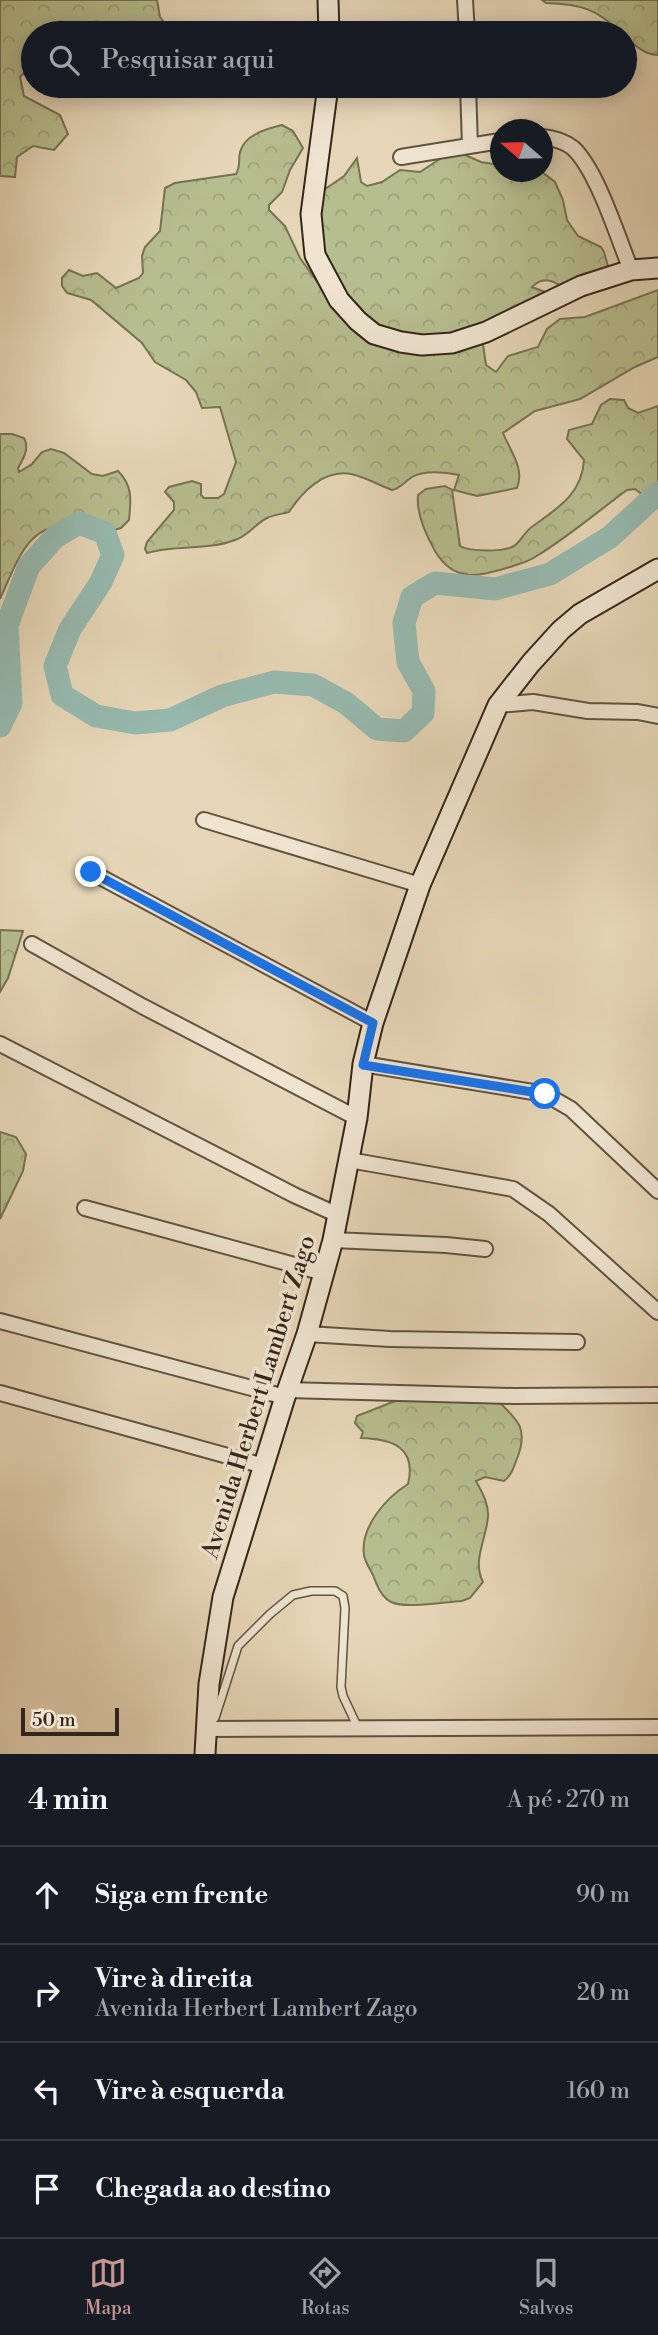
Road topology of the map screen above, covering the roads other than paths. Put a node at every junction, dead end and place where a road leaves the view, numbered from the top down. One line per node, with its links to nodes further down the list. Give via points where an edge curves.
1 (328, 0): 3 (street)
2 (465, 0): 4 (street)
3 (329, 21)
4 (466, 21)
5 (326, 98): 12 (street, via 311,214 315,255 339,300 374,334 422,345 452,343 486,332 581,286)
6 (468, 98): 9 (street)
7 (553, 139): 12 (street, via 575,150 601,193)
8 (490, 143): 9 (street)
9 (470, 146): 10 (street)
10 (401, 156)
11 (658, 268): 12 (street)
12 (631, 270)
13 (658, 569): 14 (street, Avenida Herbert Lambert Zago, via 561,630)
14 (498, 705): 15 (street, via 533,702); 18 (street, Avenida Herbert Lambert Zago)
15 (658, 716)
16 (204, 820): 18 (street)
17 (91, 872): 20 (street)
18 (420, 885): 20 (street, Avenida Herbert Lambert Zago)
19 (32, 944): 23 (street)
20 (373, 1023): 22 (street, Avenida Herbert Lambert Zago)
21 (0, 1044): 27 (street)
22 (363, 1065): 23 (street, Avenida Herbert Lambert Zago); 25 (street, via 545,1094 571,1109)
23 (357, 1118): 24 (street, Avenida Herbert Lambert Zago)
24 (349, 1160): 27 (street, Avenida Herbert Lambert Zago); 31 (street, via 513,1189 548,1214)
25 (658, 1191)
26 (85, 1208): 30 (street)
27 (338, 1214): 28 (street, Avenida Herbert Lambert Zago)
28 (333, 1240): 29 (street); 30 (street, Avenida Herbert Lambert Zago)
29 (485, 1249)
30 (324, 1273): 33 (street, Avenida Herbert Lambert Zago)
31 (658, 1312)
32 (0, 1321): 36 (street)
33 (307, 1334): 34 (street); 36 (street, Avenida Herbert Lambert Zago)
34 (577, 1342)
35 (0, 1393): 38 (street)
36 (286, 1394): 37 (street); 38 (street, Avenida Herbert Lambert Zago)
37 (658, 1395)
38 (264, 1466): 40 (street, Avenida Herbert Lambert Zago, via 223,1597 214,1644)
39 (658, 1727): 41 (street)
40 (209, 1729): 41 (street); 41 (lane, via 238,1646 293,1595 311,1591 335,1591 343,1596 341,1687); 42 (street, Avenida Herbert Lambert Zago)
41 (358, 1729)
42 (205, 1754)

